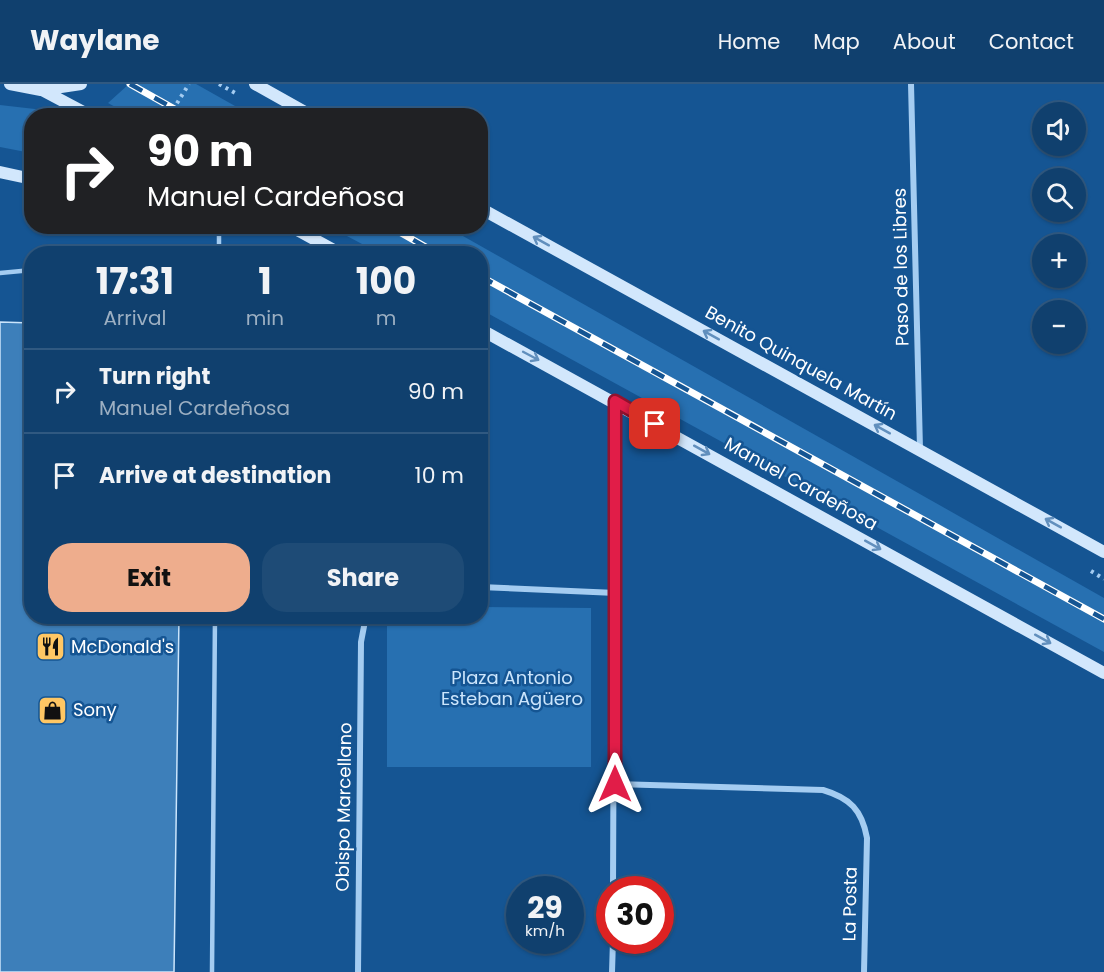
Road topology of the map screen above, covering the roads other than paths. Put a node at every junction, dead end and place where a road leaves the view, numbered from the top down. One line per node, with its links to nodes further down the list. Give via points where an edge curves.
1 (10, 84): 5 (main road)
2 (81, 84): 5 (main road)
3 (255, 84): 7 (main road)
4 (911, 84): 17 (street, Paso de los Libres)
5 (41, 90): 6 (main road)
6 (76, 108)
7 (298, 108)
8 (0, 172): 9 (main road)
9 (24, 176)
10 (488, 212): 17 (main road, Benito Quinquela Martín, one-way to 10)
11 (304, 234): 12 (main road)
12 (326, 246)
13 (24, 271): 14 (lane)
14 (0, 273)
15 (488, 333): 16 (main road, Manuel Cardeñosa, one-way to 16)
16 (615, 401): 20 (street); 23 (main road, Manuel Cardeñosa, one-way to 23)
17 (920, 449): 18 (main road, Benito Quinquela Martín, one-way to 17)
18 (1104, 552)
19 (488, 587): 20 (street)
20 (616, 593): 24 (street)
21 (215, 624): 27 (lane)
22 (364, 624): 28 (street, Obispo Marcellano, via 361,642)
23 (1104, 673)
24 (615, 784): 25 (street); 30 (street, La Posta, via 824,790 856,807 867,838)
25 (613, 876)
26 (613, 954): 29 (street)
27 (212, 972)
28 (358, 972)
29 (612, 972)
30 (864, 972)

